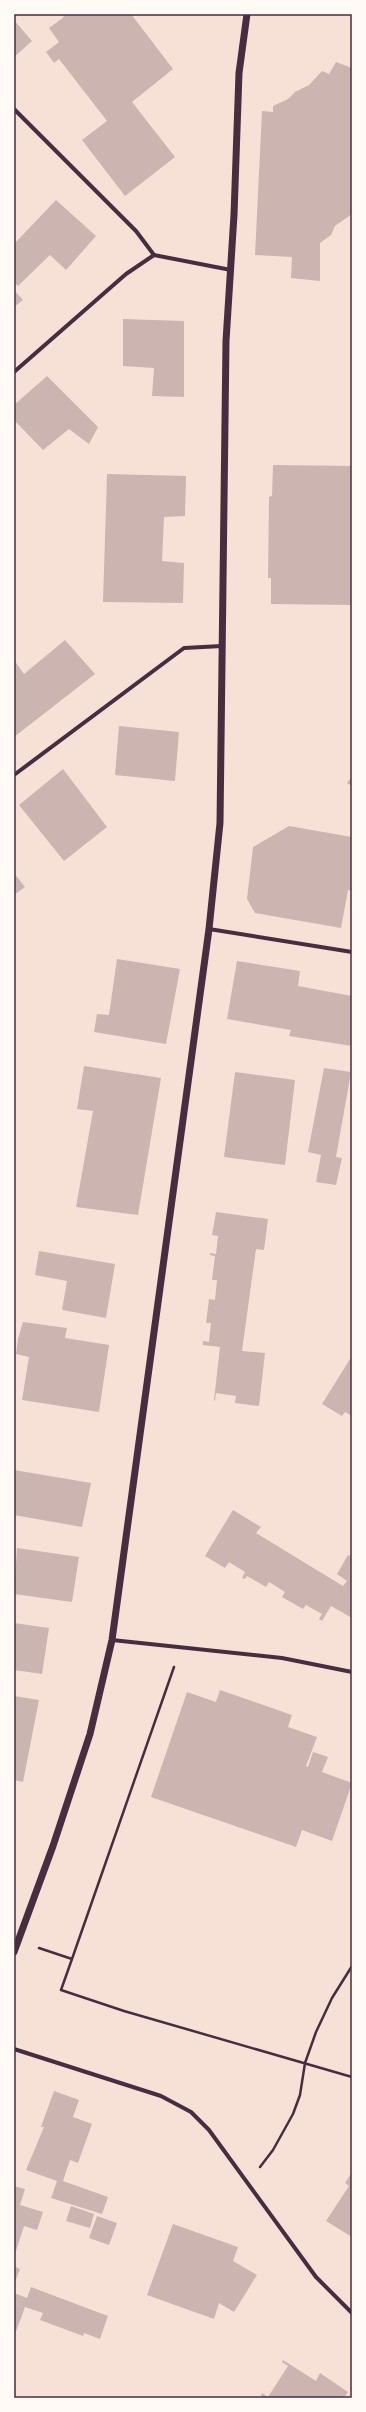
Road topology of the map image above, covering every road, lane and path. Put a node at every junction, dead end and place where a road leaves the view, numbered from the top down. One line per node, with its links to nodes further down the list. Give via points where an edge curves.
1 (247, 14): 4 (street, via 239,73)
2 (14, 108): 3 (street, via 136,231)
3 (154, 255): 4 (street); 5 (street, via 126,274)
4 (231, 270): 6 (street, via 226,349)
5 (14, 372)
6 (222, 646): 7 (street, via 184,648); 8 (street, via 220,823)
7 (14, 775)
8 (209, 929): 9 (street); 10 (street)
9 (352, 952)
10 (112, 1640): 11 (street); 13 (street, via 90,1734 53,1846)
11 (181, 1647): 12 (street, via 282,1658); 15 (path)
12 (352, 1672)
13 (18, 1940): 14 (street); 15 (path)
14 (14, 1952)
15 (72, 1959): 18 (path, via 61,1990 124,2011)
16 (352, 1966): 18 (path, via 332,1998)
17 (14, 2049): 20 (street, via 161,2096 191,2112 209,2130)
18 (305, 2063): 19 (path); 20 (path, via 300,2096 293,2114 273,2150)
19 (352, 2077)
20 (248, 2184): 21 (street, via 316,2277)
21 (352, 2313)

